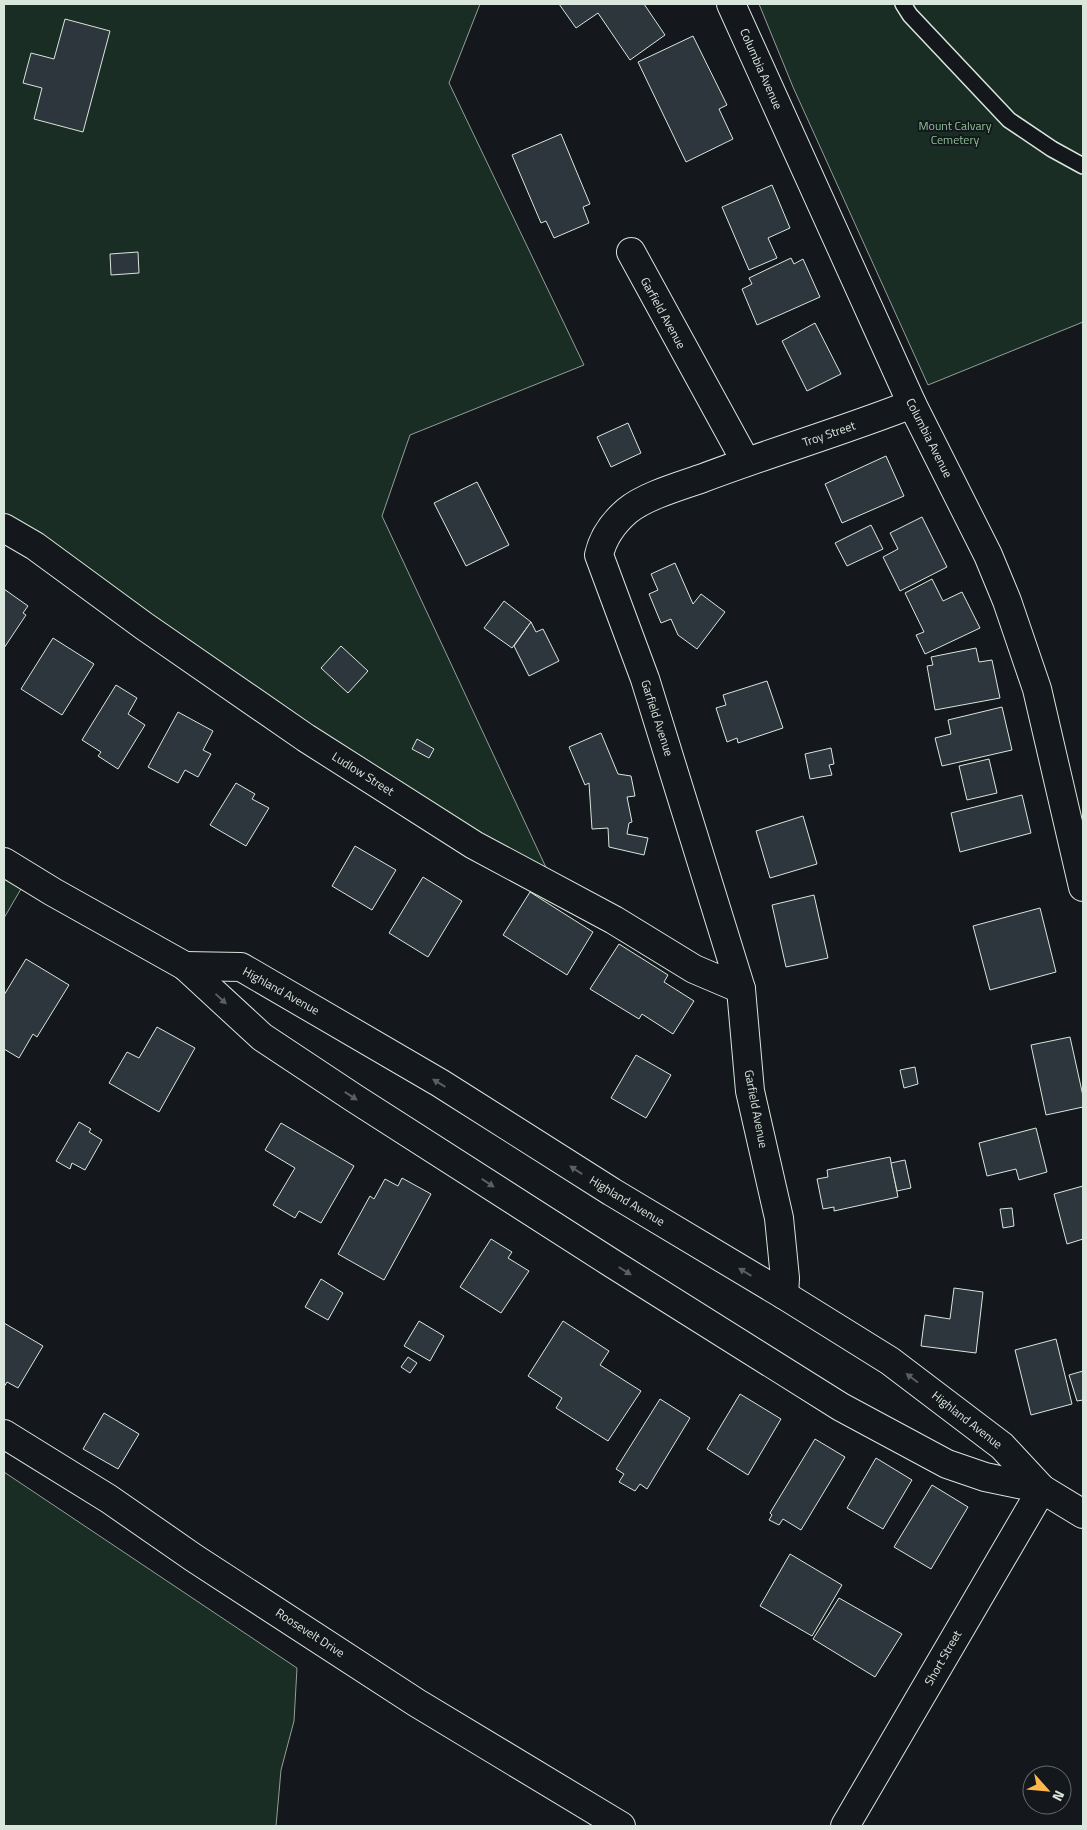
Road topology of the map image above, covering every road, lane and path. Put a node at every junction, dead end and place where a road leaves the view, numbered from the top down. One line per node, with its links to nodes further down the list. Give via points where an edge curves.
1 (731, 4): 5 (street, Columbia Avenue)
2 (903, 4): 3 (lane, via 1010,120)
3 (1083, 166)
4 (631, 252): 6 (street, Garfield Avenue)
5 (912, 404): 6 (street, Troy Street); 9 (street, Columbia Avenue, via 988,555 1007,600 1037,689)
6 (746, 462): 11 (street, Garfield Avenue, via 647,499 627,510 603,540 599,555 645,679)
7 (4, 528): 11 (street, Ludlow Street, via 35,546 324,750 474,845 614,920 694,969)
8 (4, 862): 10 (street, Highland Avenue)
9 (1083, 887)
10 (185, 966): 12 (street, Highland Avenue, one-way to 10, via 612,1192 440,1083 241,967); 14 (street, Highland Avenue, one-way to 14, via 262,1037 841,1407 947,1464 985,1477)
11 (741, 989): 12 (street, Garfield Avenue, via 750,1091 779,1218)
12 (784, 1295): 14 (street, Highland Avenue, one-way to 12, via 1002,1446 898,1368)
13 (4, 1434): 16 (street, Roosevelt Drive, via 109,1499 418,1703)
14 (1042, 1489): 15 (street, Highland Avenue); 17 (street, Short Street)
15 (1083, 1514)
16 (621, 1826)
17 (845, 1826)

